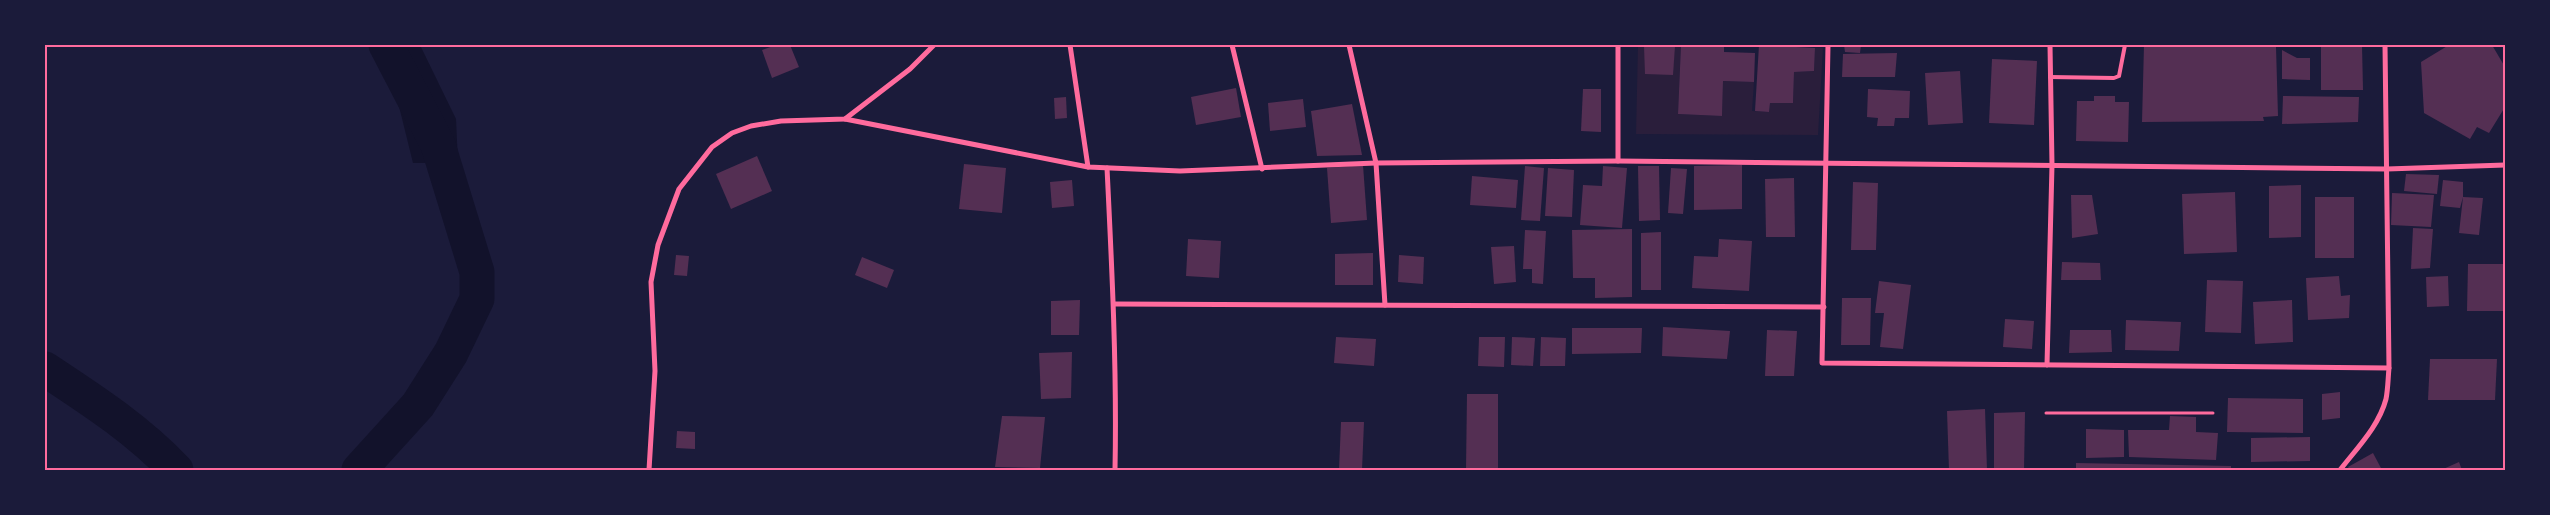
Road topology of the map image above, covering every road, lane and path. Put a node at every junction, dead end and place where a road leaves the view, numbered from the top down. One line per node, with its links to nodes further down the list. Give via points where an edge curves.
1 (934, 45): 11 (street, via 910,69)
2 (1070, 45): 17 (street)
3 (1232, 45): 19 (street)
4 (1349, 45): 14 (street)
5 (1618, 45): 12 (street)
6 (1828, 45): 13 (street)
7 (2050, 45): 10 (street)
8 (2125, 45): 10 (lane, via 2119,76)
9 (2385, 45): 20 (street)
10 (2050, 77): 15 (street)
11 (846, 119): 17 (street); 28 (street, via 782,121 732,133 712,146 683,184 668,213 651,282 655,371)
12 (1618, 161): 13 (street); 14 (street)
13 (1827, 162): 15 (street); 23 (street)
14 (1376, 163): 19 (street); 22 (street)
15 (2052, 165): 20 (street); 24 (street)
16 (2505, 165): 20 (street)
17 (1088, 167): 18 (street)
18 (1107, 168): 19 (street, via 1180,171); 21 (street)
19 (1262, 169)
20 (2387, 169): 25 (street)
21 (1115, 304): 22 (street); 29 (street)
22 (1385, 305): 23 (street)
23 (1824, 307): 24 (street, via 1822,363)
24 (2047, 365): 25 (street)
25 (2389, 368): 30 (street, via 2381,414)
26 (2046, 413): 27 (path)
27 (2213, 413)
28 (649, 470)
29 (1115, 470)
30 (2340, 470)

